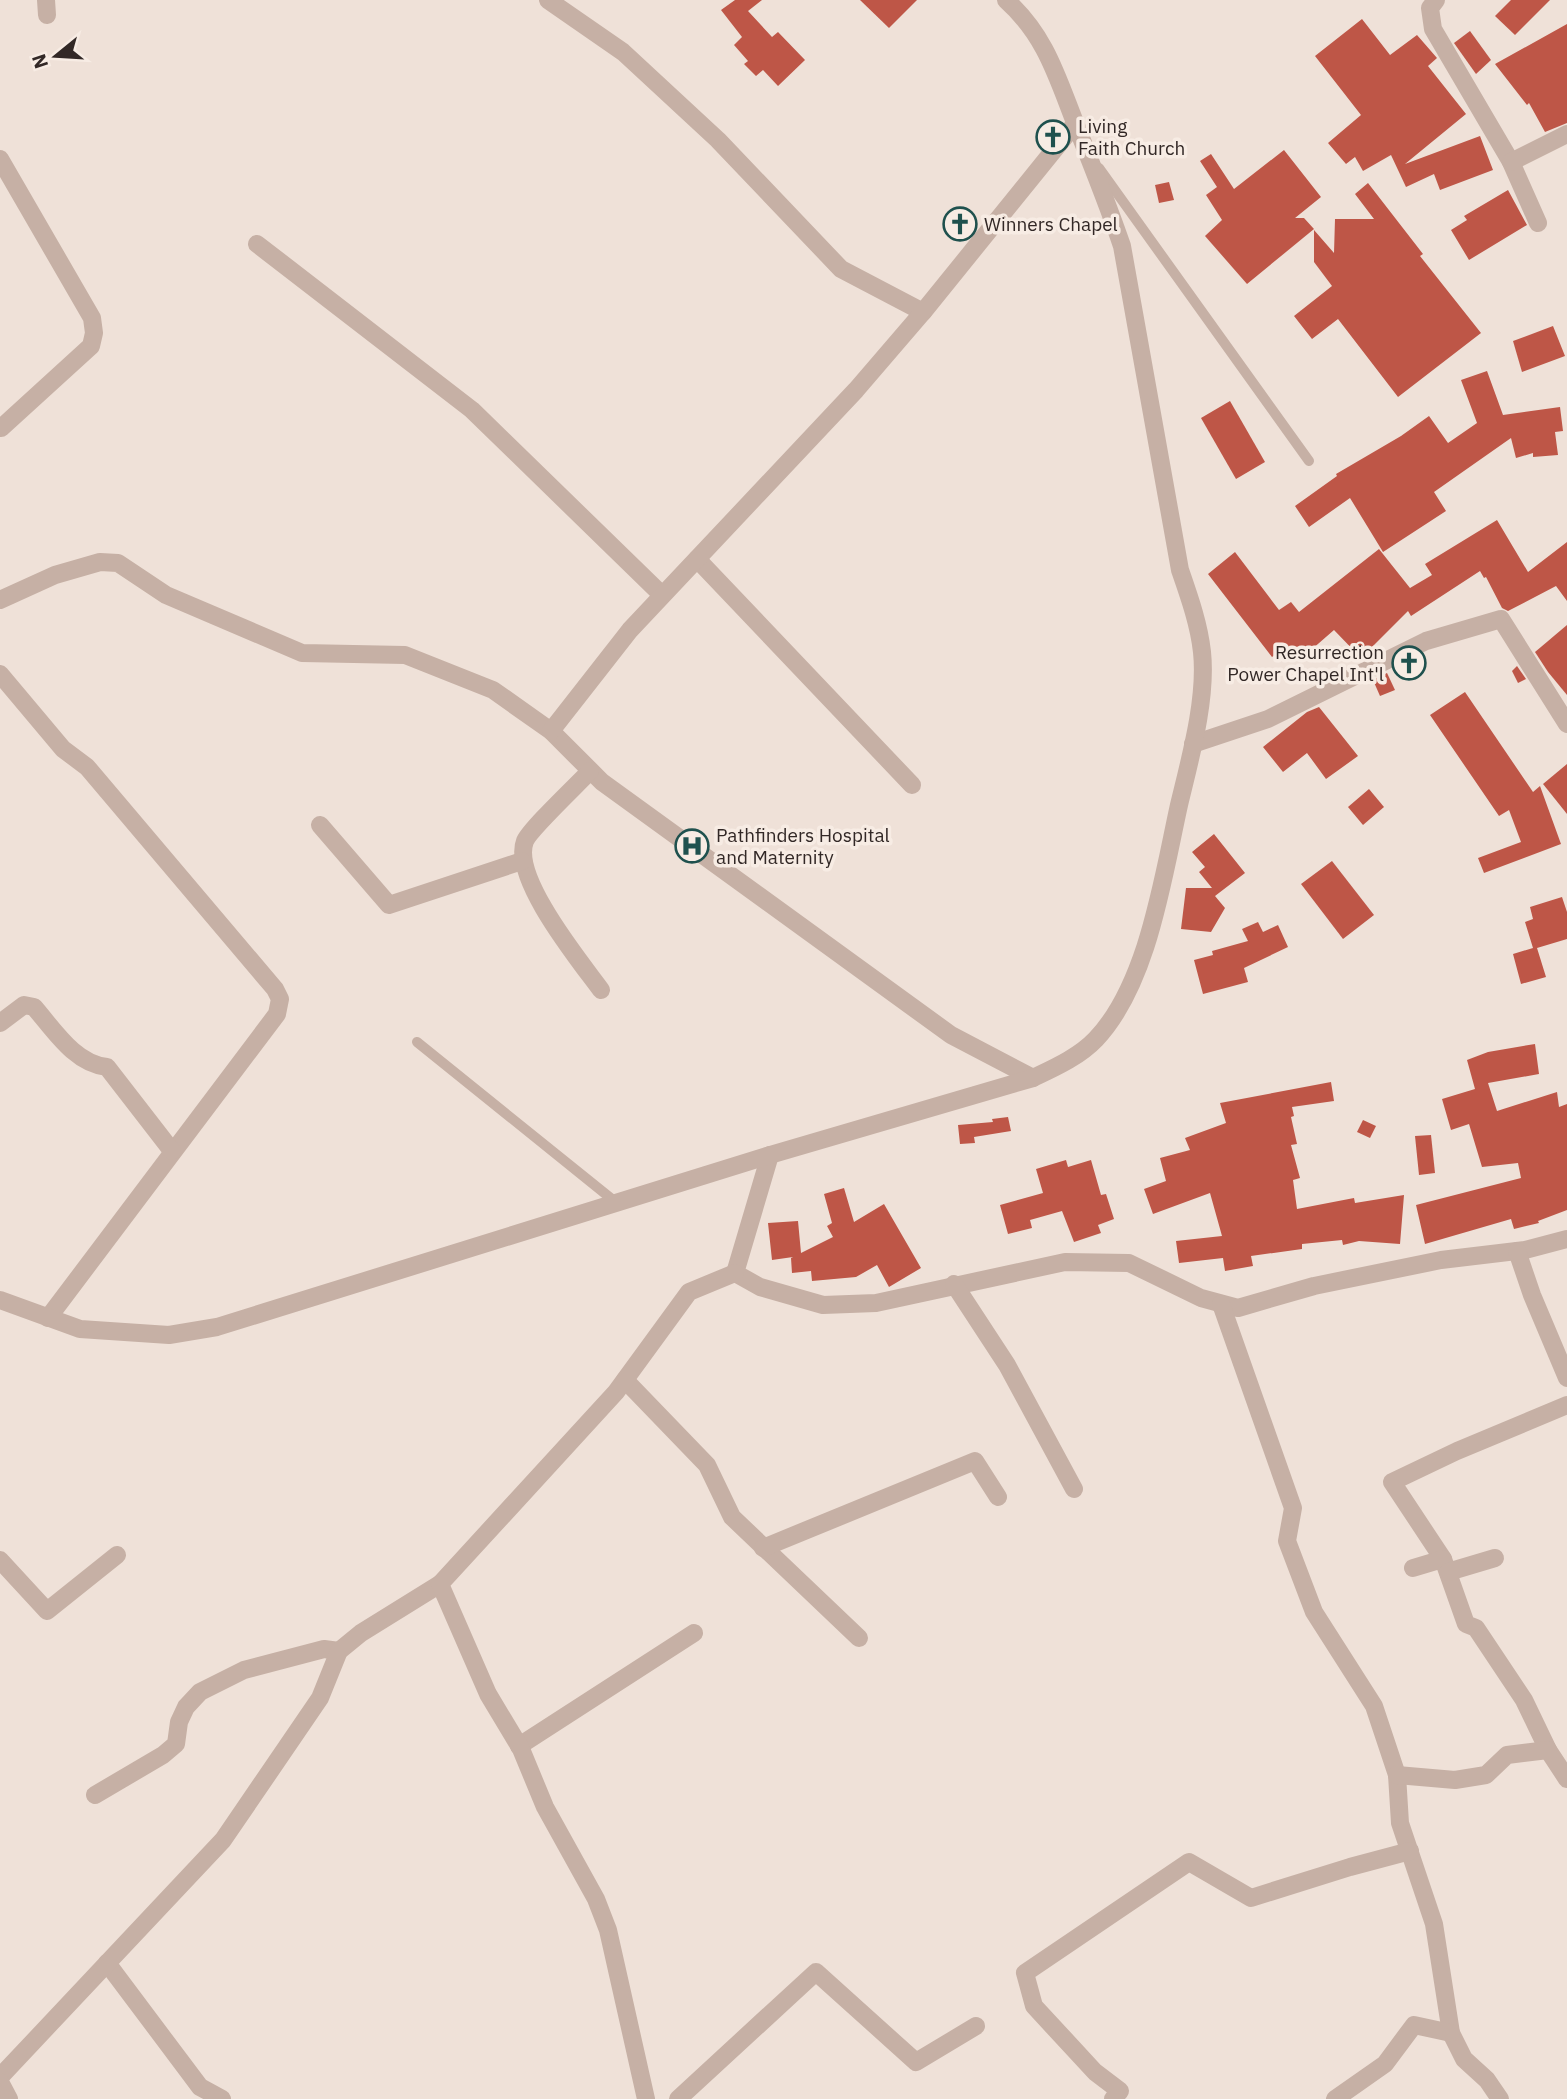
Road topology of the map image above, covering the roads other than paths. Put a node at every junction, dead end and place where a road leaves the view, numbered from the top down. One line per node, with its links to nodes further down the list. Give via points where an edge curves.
1 (548, 0): 11 (street, via 623,52 718,140 841,269)
2 (1006, 0): 4 (street, via 1042,42)
3 (1436, 0): 8 (street, via 1430,8 1433,29)
4 (1075, 124): 6 (street); 11 (street)
5 (1567, 134): 8 (street)
6 (1087, 152): 13 (lane); 20 (street, via 1122,246 1180,570 1202,653)
7 (0, 159): 12 (street, via 92,318 94,333 91,346)
8 (1511, 162): 9 (street)
9 (1538, 223)
10 (257, 244): 15 (street, via 472,410)
11 (923, 312): 14 (street)
12 (1, 428)
13 (1309, 461)
14 (697, 559): 15 (street); 22 (street)
15 (662, 595): 19 (street)
16 (0, 600): 19 (street, via 55,575 100,562 118,563 166,595 302,653 405,655 493,690)
17 (0, 674): 29 (street, via 63,749 87,767 279,999 277,1014)
18 (1567, 724): 20 (street, via 1501,618 1426,641 1268,719)
19 (551, 731): 21 (street)
20 (1193, 744): 28 (street, via 1156,909 1131,983 1095,1040)
21 (590, 771): 24 (street, via 525,840); 28 (street, via 951,1035)
22 (912, 785)
23 (320, 825): 24 (street, via 389,905)
24 (522, 860): 25 (street, via 548,917)
25 (601, 990)
26 (0, 1023): 29 (street, via 24,1005 34,1007 68,1046 93,1066 107,1067)
27 (417, 1042): 31 (lane)
28 (1033, 1079): 30 (street)
29 (172, 1151): 38 (street)
30 (770, 1155): 31 (street); 34 (street)
31 (618, 1204): 38 (street, via 217,1327 169,1335 133,1334 80,1329)
32 (1567, 1239): 33 (street)
33 (1517, 1251): 37 (street, via 1441,1260 1314,1286 1238,1308); 39 (street)
34 (736, 1273): 35 (street, via 760,1287 823,1304 876,1303); 40 (street, via 689,1292)
35 (954, 1284): 37 (street, via 1065,1262 1129,1263); 42 (street, via 1007,1365)
36 (0, 1300): 38 (street)
37 (1221, 1304): 56 (street, via 1293,1508 1287,1541 1314,1612 1374,1706)
38 (48, 1318)
39 (1567, 1378)
40 (625, 1380): 44 (street, via 707,1465 732,1517); 50 (street)
41 (1567, 1405): 48 (street, via 1392,1482)
42 (1074, 1489)
43 (998, 1496): 44 (street, via 975,1461)
44 (763, 1548): 52 (street)
45 (117, 1555): 47 (street, via 47,1611)
46 (1495, 1558): 48 (street)
47 (0, 1560)
48 (1445, 1565): 49 (street); 55 (street, via 1466,1625 1476,1628 1524,1700)
49 (1413, 1569)
50 (440, 1584): 53 (street); 54 (street, via 488,1694)
51 (694, 1633): 54 (street)
52 (859, 1638)
53 (340, 1651): 58 (street, via 324,1649 244,1670 200,1692 179,1722 176,1744); 60 (street, via 320,1698 223,1840)
54 (519, 1746): 66 (street, via 608,1930)
55 (1548, 1750): 56 (street, via 1507,1755 1486,1775 1455,1780); 57 (street)
56 (1397, 1774): 59 (street, via 1400,1823)
57 (1567, 1779)
58 (95, 1796)
59 (1410, 1852): 62 (street, via 1434,1924); 68 (street, via 1251,1898 1189,1862 1025,1973 1034,2006 1095,2072 1120,2091)
60 (107, 1963): 63 (street); 65 (street, via 200,2088)
61 (976, 2026): 67 (street, via 916,2062 816,1972)
62 (1451, 2033): 69 (street, via 1414,2025 1385,2064); 70 (street, via 1464,2059)
63 (0, 2079): 64 (street)
64 (9, 2099)
65 (222, 2099)
66 (646, 2099)
67 (678, 2099)
68 (1113, 2099)
69 (1335, 2099)
70 (1500, 2099)

